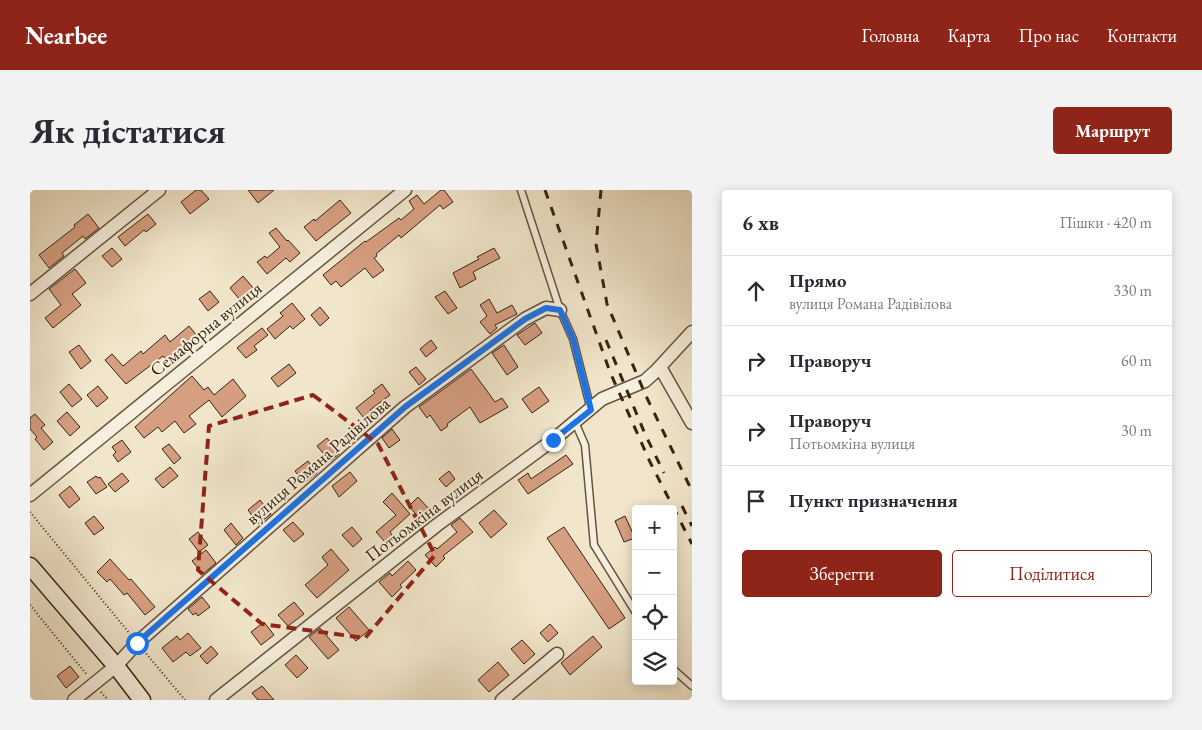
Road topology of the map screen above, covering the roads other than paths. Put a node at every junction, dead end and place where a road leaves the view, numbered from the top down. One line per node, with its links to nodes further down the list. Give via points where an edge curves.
1 (160, 190): 4 (street)
2 (405, 190): 11 (street, Семафорна вулиця)
3 (521, 190): 5 (lane)
4 (30, 294)
5 (560, 310): 8 (lane, via 573,339); 15 (street, вулиця Романа Радівілова, via 546,308 525,319 405,407 137,643)
6 (692, 332): 7 (street, Потьомкіна вулиця)
7 (660, 367): 8 (street, Потьомкіна вулиця, via 645,381 602,400); 10 (street)
8 (591, 410): 9 (street, Потьомкіна вулиця)
9 (575, 422): 13 (lane, via 586,445 594,545); 20 (street, Потьомкіна вулиця, via 437,525)
10 (692, 423)
11 (30, 495)
12 (30, 566): 15 (main road)
13 (632, 607)
14 (557, 654): 21 (street)
15 (116, 666): 18 (street, вулиця Романа Радівілова); 19 (main road)
16 (677, 673): 17 (lane)
17 (692, 686)
18 (74, 700)
19 (142, 700)
20 (216, 700)
21 (502, 700)

